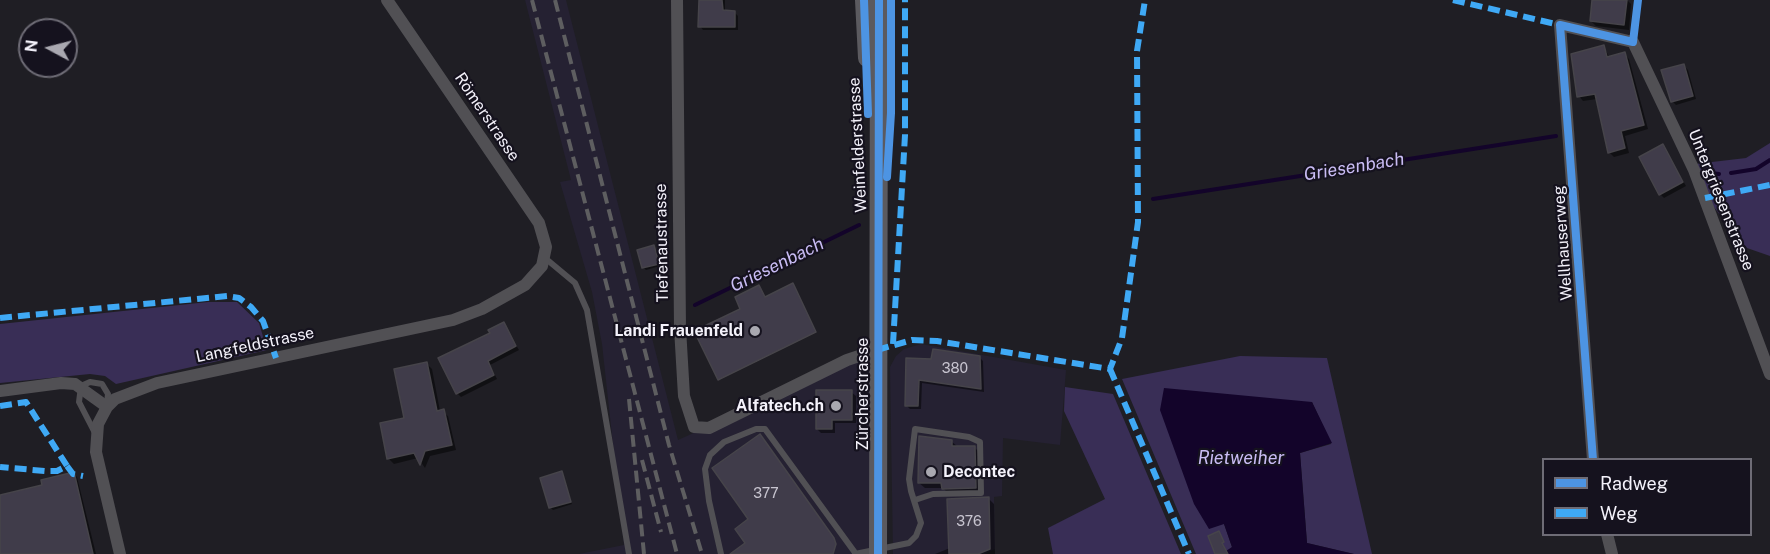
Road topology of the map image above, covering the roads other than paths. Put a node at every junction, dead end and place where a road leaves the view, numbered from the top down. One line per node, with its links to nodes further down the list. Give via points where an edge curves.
1 (387, 0): 8 (street, Römerstrasse, via 539,223)
2 (677, 0): 9 (street, Tiefenaustrasse, via 680,328 684,396 694,427 709,428 847,360)
3 (864, 0): 7 (main road, Weinfelderstrasse, via 869,148)
4 (879, 0): 7 (main road)
5 (891, 0): 7 (main road, Weinfelderstrasse, via 889,150)
6 (1560, 26): 10 (street, Untergriesenstrasse, via 1633,42 1694,170); 15 (street, Wellhauserweg)
7 (878, 234): 9 (main road, Zürcherstrasse)
8 (545, 258): 13 (street, Langfeldstrasse, via 525,285 453,321 149,385 125,393); 20 (lane, via 575,283 587,310)
9 (877, 350): 18 (main road, Zürcherstrasse)
10 (1770, 374)
11 (81, 386): 12 (street, via 61,383); 13 (street); 14 (lane, via 79,402)
12 (0, 391)
13 (107, 406): 14 (street)
14 (96, 435): 19 (street, via 98,463)
15 (1593, 458)
16 (915, 500): 16 (lane, via 909,478 915,429 980,442 981,493 933,494); 18 (lane, via 921,523 916,536 909,543)
17 (1608, 536): 23 (street)
18 (878, 551): 22 (lane)
19 (120, 554)
20 (629, 554)
21 (721, 554): 22 (lane, via 705,469 710,455 724,442 756,429 765,429)
22 (855, 554)
23 (1612, 554)

